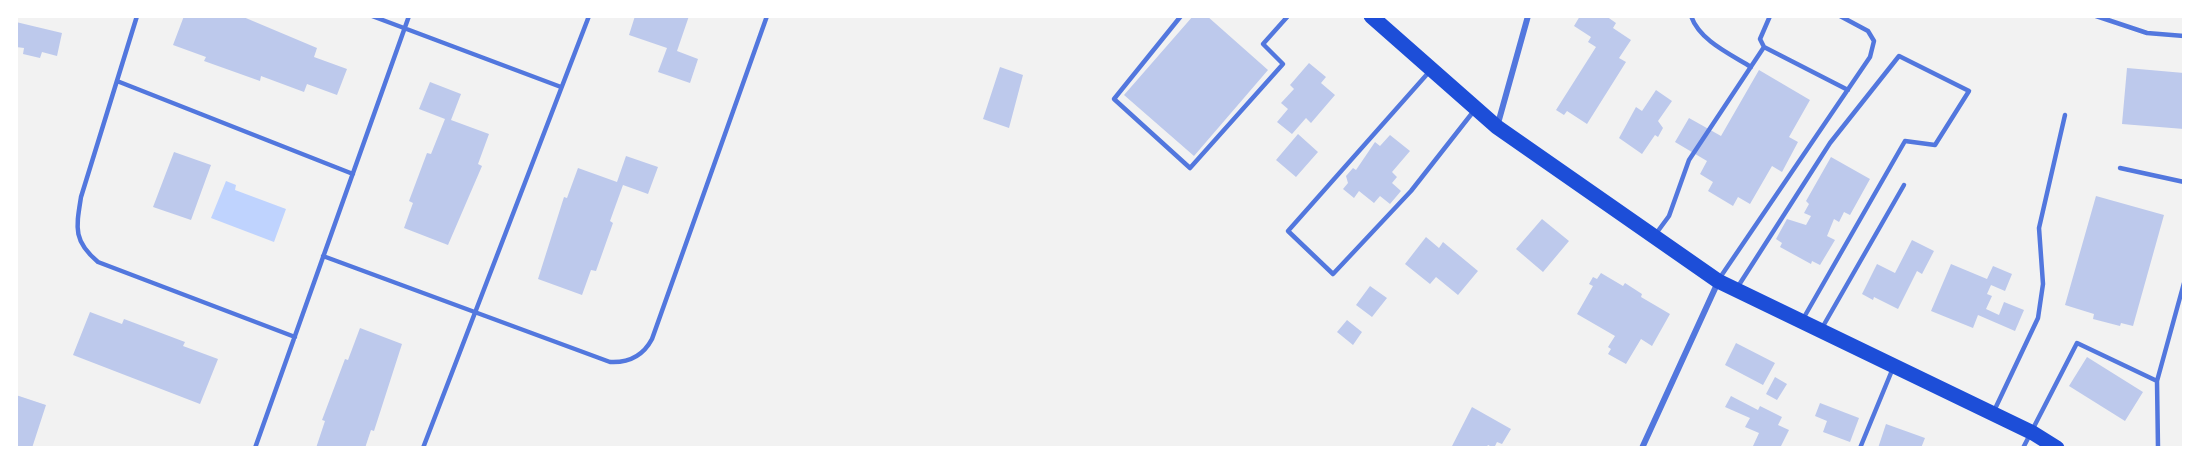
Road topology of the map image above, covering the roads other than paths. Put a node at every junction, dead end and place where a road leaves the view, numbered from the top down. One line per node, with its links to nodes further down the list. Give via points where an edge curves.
1 (137, 16): 19 (lane)
2 (372, 16): 14 (lane)
3 (409, 16): 14 (lane)
4 (589, 16): 20 (lane)
5 (767, 16): 34 (lane, via 652,339 642,354 627,362 610,362)
6 (1181, 16): 7 (lane, via 1114,99 1190,168 1283,64 1263,44)
7 (1288, 16)
8 (1371, 16): 18 (main road)
9 (1528, 16): 24 (street)
10 (1691, 16): 17 (lane, via 1711,41)
11 (1770, 16): 16 (lane, via 1760,39)
12 (1840, 16): 21 (lane, via 1868,31 1874,41 1870,57)
13 (2096, 16): 15 (lane, via 2147,33)
14 (404, 29): 20 (lane); 26 (lane)
15 (2184, 36)
16 (1764, 47): 17 (lane); 21 (lane)
17 (1751, 67): 29 (lane, via 1689,160 1669,216)
18 (1431, 69): 22 (main road); 22 (lane, via 1288,231 1333,274 1411,191)
19 (117, 81): 26 (lane); 37 (lane, via 81,197 76,225 86,252 98,262)
20 (561, 87): 34 (lane)
21 (1848, 90): 31 (lane)
22 (1476, 109): 24 (main road)
23 (2065, 115): 40 (lane, via 2039,228 2043,284 2038,318)
24 (1497, 127): 29 (main road)
25 (2120, 168): 27 (lane)
26 (352, 174): 30 (lane)
27 (2184, 182)
28 (1904, 185): 36 (lane)
29 (1653, 237): 31 (main road)
30 (323, 256): 34 (lane); 37 (lane)
31 (1718, 281): 33 (main road); 45 (street)
32 (2184, 283): 39 (lane)
33 (1736, 289): 35 (main road); 35 (lane, via 1830,142 1899,56 1969,91 1935,145 1905,141)
34 (475, 312): 44 (lane)
35 (1802, 321): 36 (main road)
36 (1821, 330): 38 (main road)
37 (295, 337): 43 (lane)
38 (1894, 366): 40 (main road); 46 (lane)
39 (2157, 381): 41 (lane, via 2077,343); 48 (lane)
40 (1993, 414): 41 (main road)
41 (2030, 432): 42 (main road); 47 (lane)
42 (2047, 445)
43 (255, 447)
44 (423, 447)
45 (1642, 447)
46 (1860, 447)
47 (2023, 447)
48 (2158, 447)

